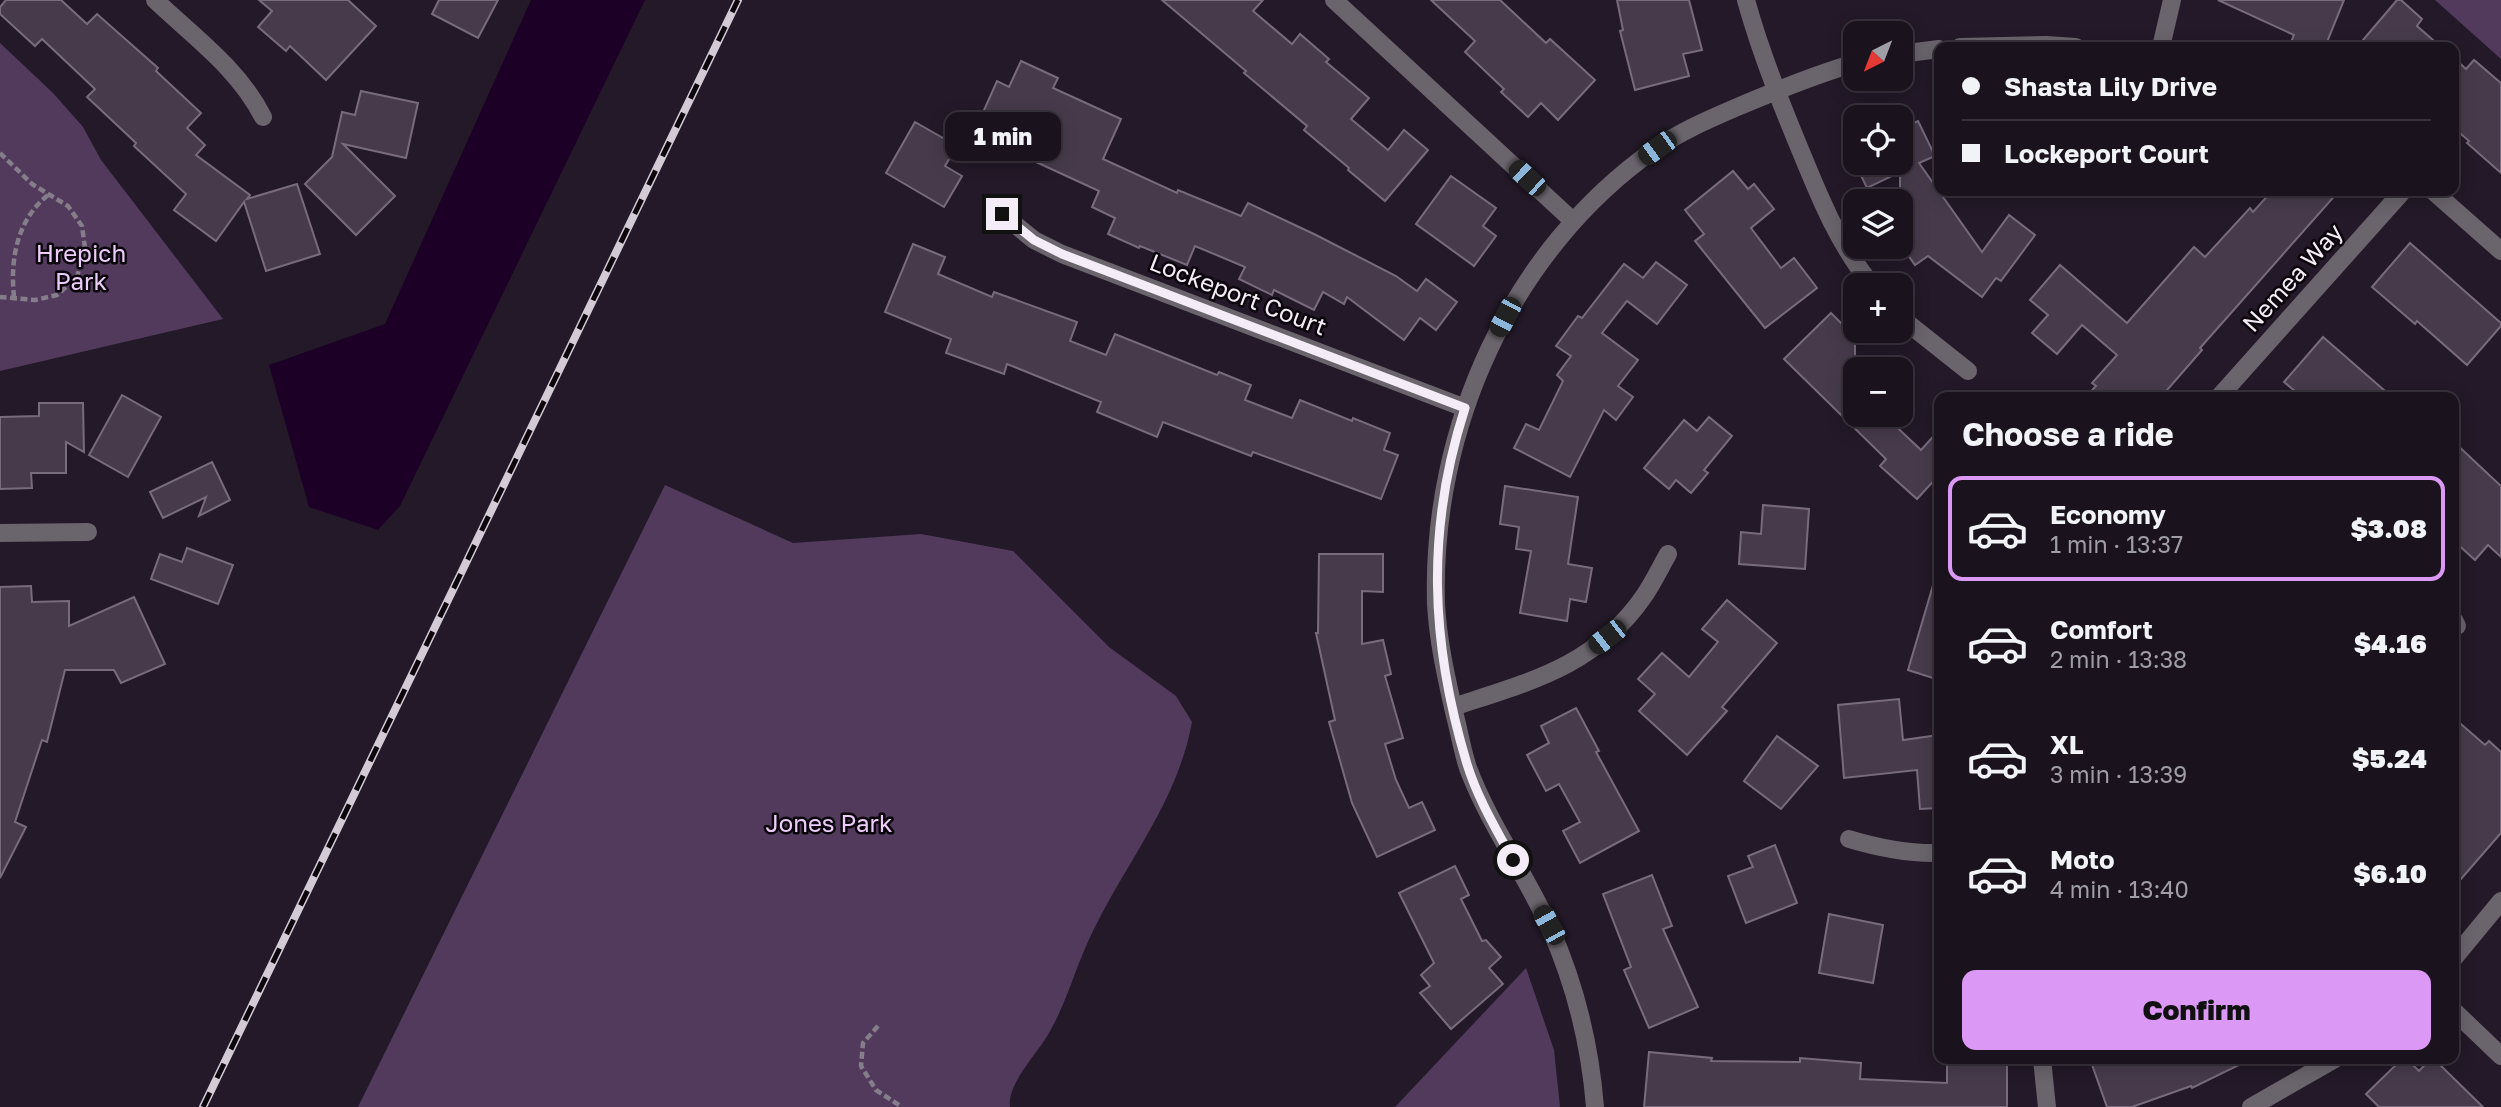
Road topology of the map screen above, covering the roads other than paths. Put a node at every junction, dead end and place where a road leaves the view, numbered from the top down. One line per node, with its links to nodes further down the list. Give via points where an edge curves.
1 (155, 0): 10 (street, via 235,75)
2 (1334, 0): 14 (street)
3 (1746, 0): 9 (street)
4 (2172, 0): 5 (street)
5 (2162, 42)
6 (1934, 50): 7 (street)
7 (1913, 52)
8 (1843, 67): 9 (street)
9 (1775, 91): 14 (street, via 1666,142); 16 (street, via 1831,223)
10 (263, 117)
11 (2399, 196): 19 (street, Nemea Way)
12 (2439, 196): 15 (street)
13 (1002, 214): 20 (street, Lockeport Court, via 1034,240 1062,254)
14 (1573, 221): 20 (street, via 1534,270 1505,317)
15 (2501, 251)
16 (1863, 273)
17 (1913, 327): 18 (street)
18 (1968, 371)
19 (2229, 392)
20 (1465, 408): 24 (street, via 1443,495 1437,550 1436,606)
21 (88, 532): 22 (street)
22 (0, 533)
23 (1668, 554): 24 (street, via 1627,618 1585,655 1534,681)
24 (1453, 707): 33 (street, via 1467,765 1489,816 1549,925 1572,982)
25 (1849, 839): 26 (street, via 1912,854)
26 (1934, 853)
27 (2501, 901): 28 (street)
28 (2459, 952)
29 (2459, 1016): 30 (street)
30 (2501, 1056)
31 (2043, 1064): 34 (street)
32 (2325, 1064): 35 (street)
33 (1595, 1107)
34 (2047, 1107)
35 (2251, 1107)

